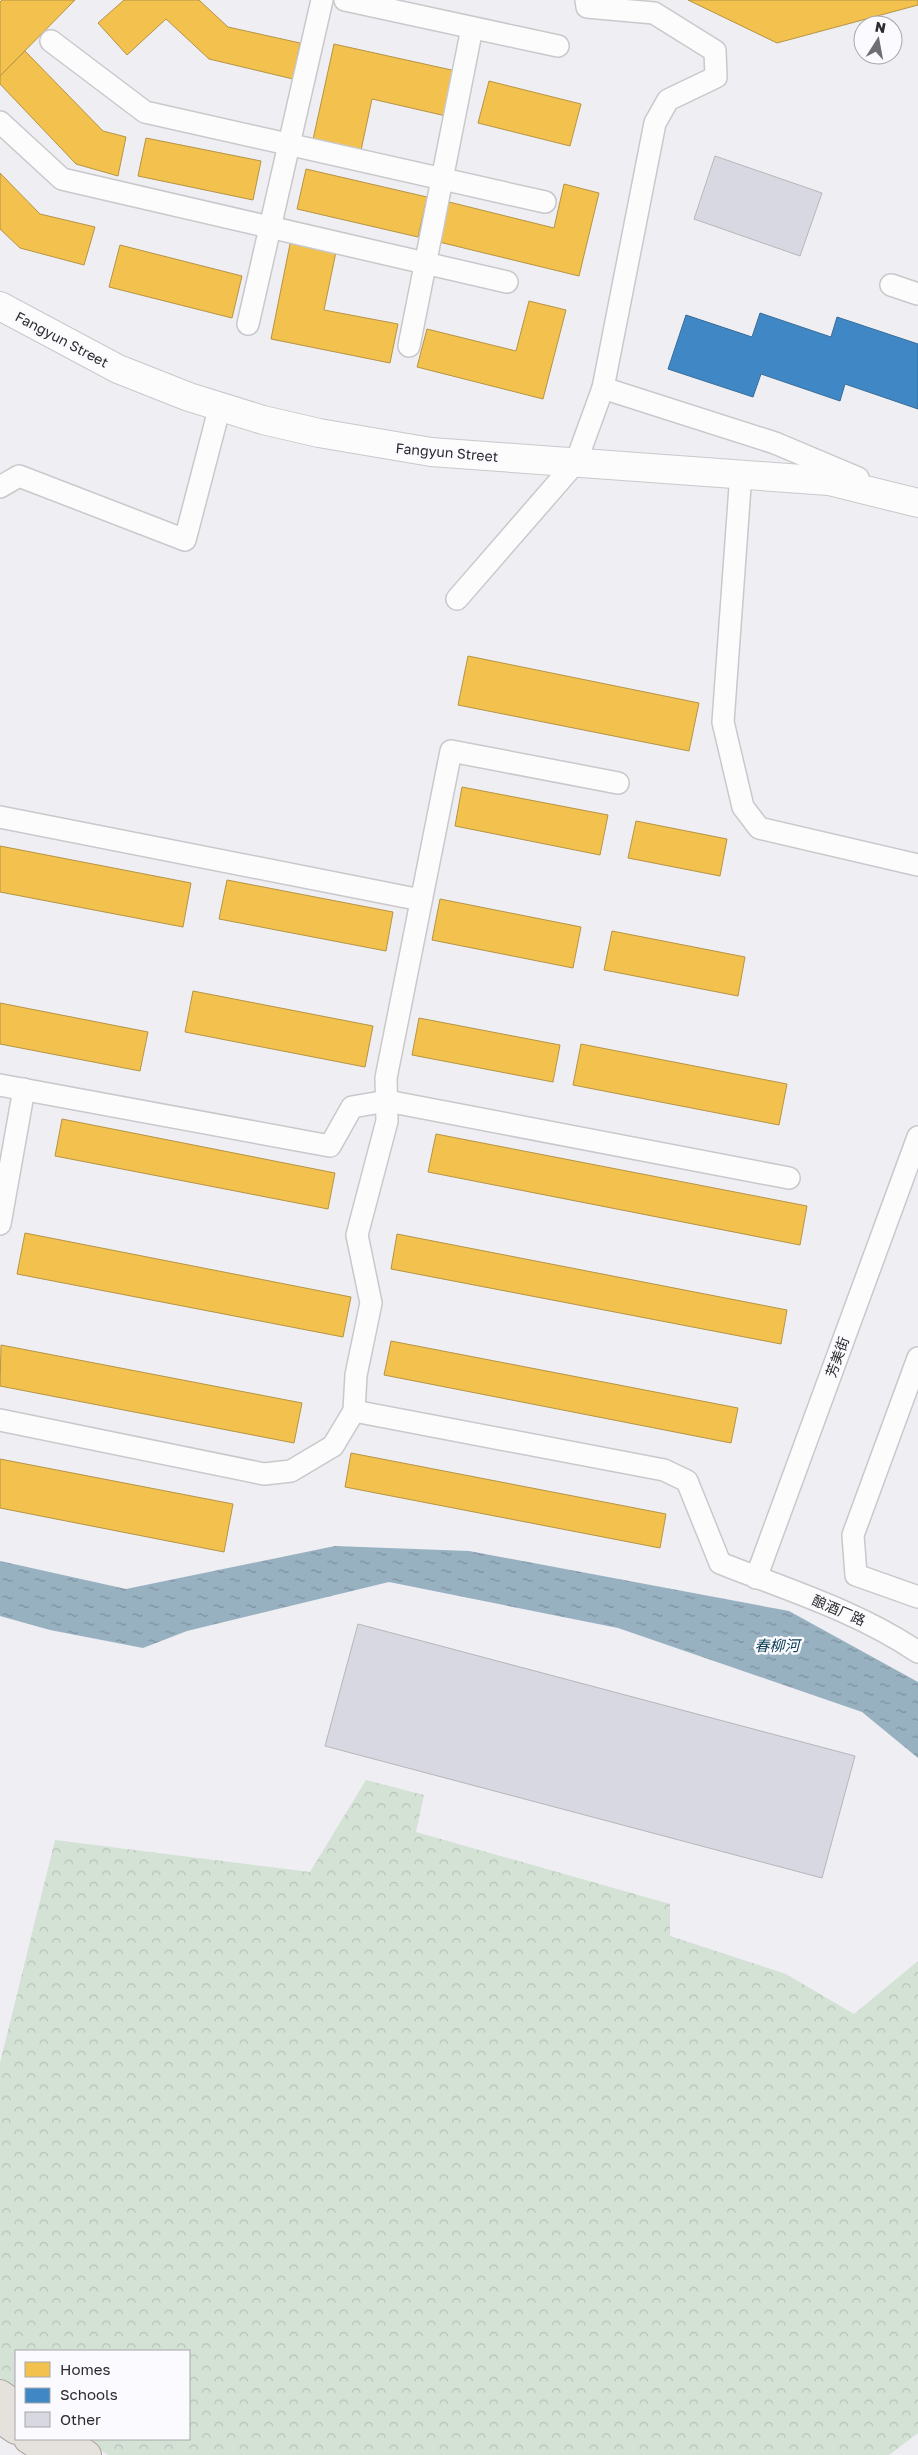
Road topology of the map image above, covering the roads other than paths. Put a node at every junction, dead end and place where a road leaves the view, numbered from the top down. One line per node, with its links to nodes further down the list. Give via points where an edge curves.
1 (322, 0): 8 (street)
2 (345, 0): 4 (street)
3 (586, 0): 19 (street, via 587,7 654,13 714,51 716,77 668,100 655,123)
4 (472, 28): 6 (street); 9 (street)
5 (51, 41): 8 (street, via 144,112)
6 (558, 46)
7 (0, 122): 11 (street, via 62,178)
8 (289, 145): 9 (street); 11 (street)
9 (442, 179): 10 (street); 12 (street)
10 (545, 202)
11 (270, 227): 12 (street); 17 (street)
12 (425, 263): 13 (street); 18 (street)
13 (506, 282)
14 (891, 285): 15 (street)
15 (918, 294)
16 (0, 306): 20 (street, Fangyun Street, via 118,369)
17 (248, 324)
18 (408, 346)
19 (603, 388): 21 (street); 24 (street, via 774,443)
20 (220, 406): 21 (street, Fangyun Street, via 272,422 372,444 431,452); 23 (street, via 185,540 20,476)
21 (576, 462): 22 (street, Fangyun Street); 25 (street)
22 (741, 473): 24 (street, Fangyun Street, via 829,481); 28 (street, via 722,722 743,807 759,828)
23 (0, 487)
24 (910, 500)
25 (458, 599)
26 (618, 783): 29 (street, via 451,750)
27 (0, 817): 29 (street)
28 (918, 865)
29 (422, 900): 32 (street, via 386,1078)
30 (0, 1085): 31 (street)
31 (24, 1090): 32 (street, via 330,1146 352,1107); 35 (street)
32 (386, 1101): 34 (street); 37 (street, via 386,1121 357,1235 371,1303 356,1375)
33 (918, 1137): 39 (street, 芳美街)
34 (789, 1178)
35 (0, 1224)
36 (918, 1358): 40 (street, via 853,1535 856,1575)
37 (354, 1412): 38 (street, via 333,1446 291,1471 264,1474); 39 (street, 酿酒厂路, via 664,1470 687,1481 720,1563)
38 (0, 1420)
39 (756, 1578): 41 (street, 酿酒厂路, via 835,1606 888,1632)
40 (918, 1597)
41 (918, 1652)
42 (0, 2394): 43 (main road)
43 (15, 2404)
44 (0, 2419): 45 (main road)
45 (15, 2429)
46 (30, 2440): 48 (main road)
47 (65, 2440): 49 (main road)
48 (52, 2455)
49 (87, 2455)

